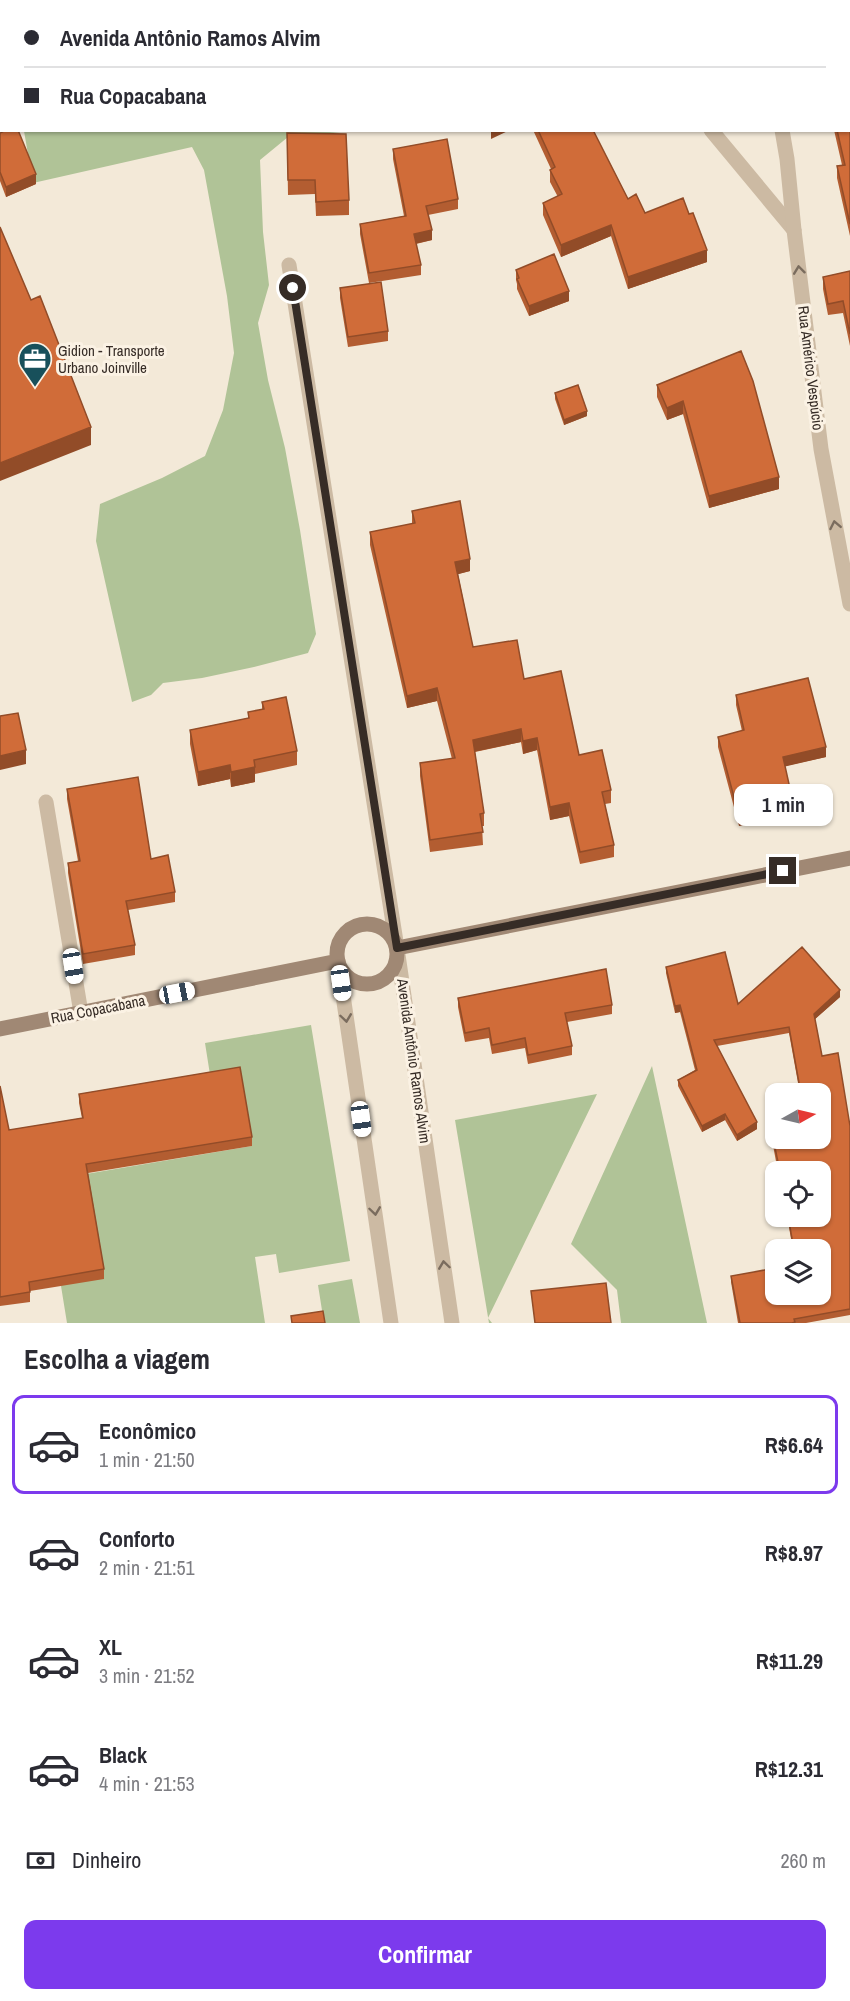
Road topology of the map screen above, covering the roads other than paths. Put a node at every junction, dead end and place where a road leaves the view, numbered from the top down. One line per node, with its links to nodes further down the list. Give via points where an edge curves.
1 (713, 132): 3 (street)
2 (782, 132): 3 (street, Rua Américo Vespúcio)
3 (794, 230): 5 (street, Rua Américo Vespúcio, one-way to 3, via 821,449)
4 (289, 265): 8 (street, Avenida Antônio Ramos Alvim)
5 (850, 604)
6 (46, 802): 10 (street)
7 (850, 858): 8 (main road)
8 (397, 948): 9 (main road, via 394,968 378,982 368,984 349,978); 9 (main road, via 380,926 361,924 352,927 339,942); 13 (street, Avenida Antônio Ramos Alvim, one-way to 8)
9 (338, 960): 10 (main road, Rua Copacabana); 12 (street, one-way to 12)
10 (81, 1013): 11 (main road, Rua Copacabana)
11 (0, 1029)
12 (391, 1323)
13 (452, 1323)

